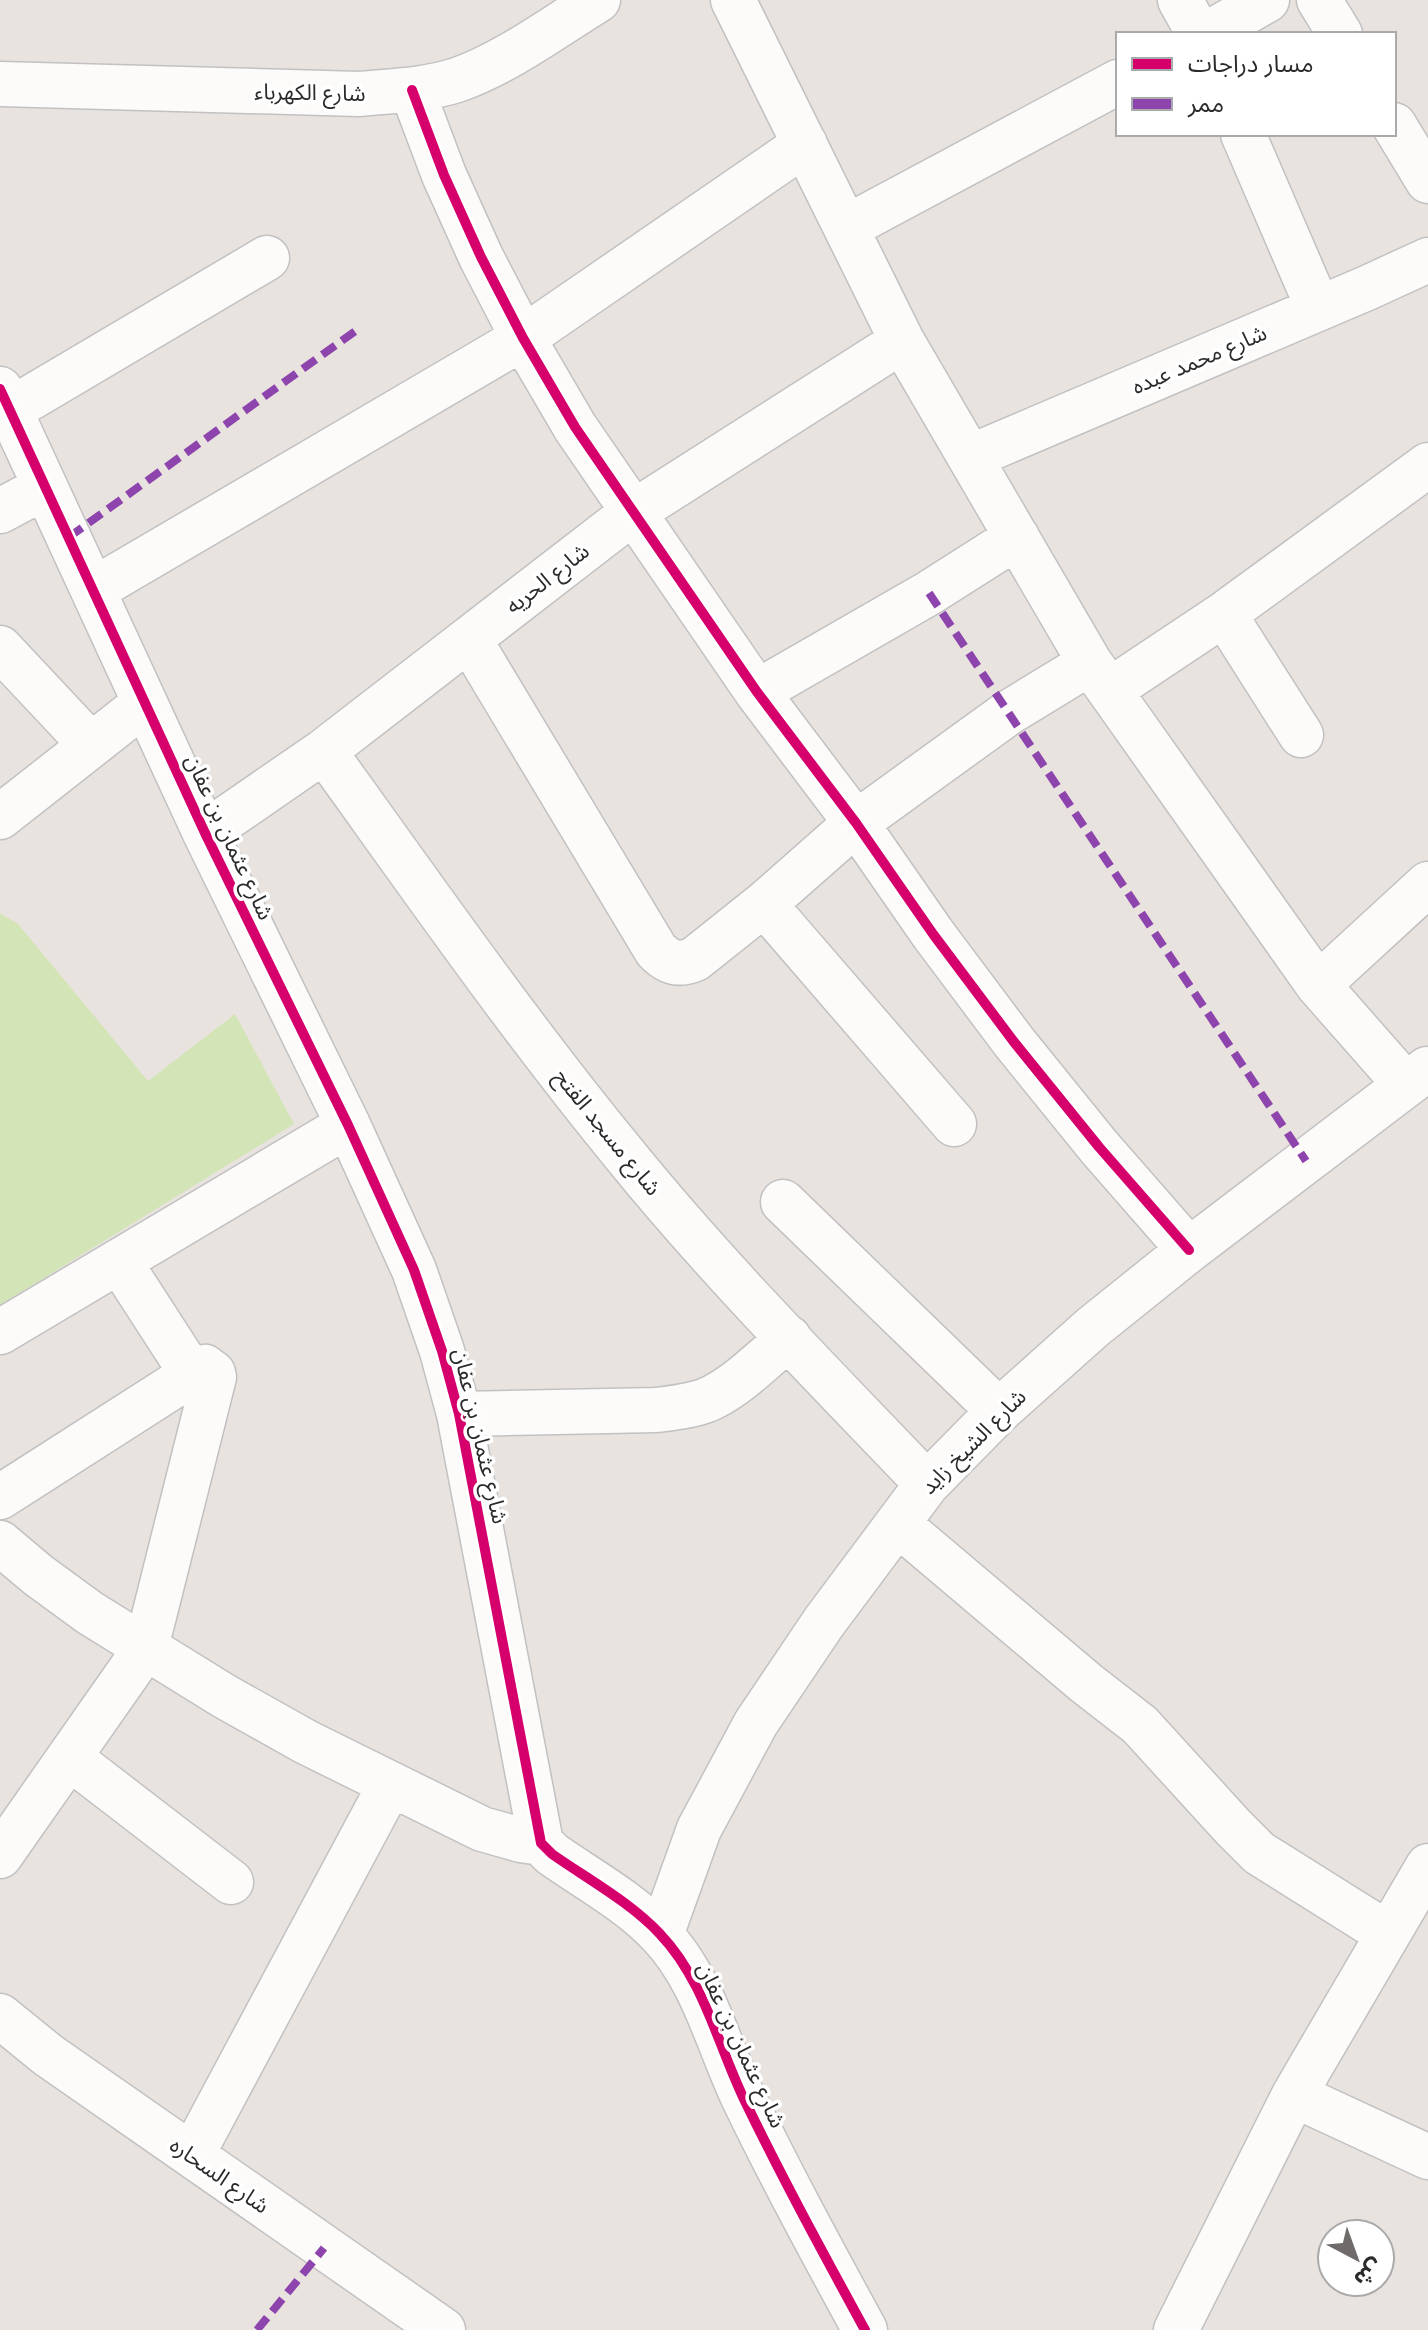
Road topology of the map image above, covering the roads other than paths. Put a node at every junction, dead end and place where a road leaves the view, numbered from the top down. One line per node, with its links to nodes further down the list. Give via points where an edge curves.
1 (598, 0): 11 (street, شارع الكهرباء, via 493,64)
2 (733, 0): 14 (street)
3 (1180, 0): 6 (street)
4 (1267, 0): 7 (street)
5 (1319, 0): 8 (street)
6 (1198, 32)
7 (1211, 32)
8 (1339, 32)
9 (1116, 83): 16 (street)
10 (0, 84): 11 (street, شارع الكهرباء, via 359,94)
11 (412, 90): 20 (street, via 444,175)
12 (1396, 128): 15 (street)
13 (1244, 136): 19 (street)
14 (805, 144): 16 (street); 20 (street)
15 (1428, 181)
16 (847, 227): 21 (street)
17 (267, 258): 22 (street)
18 (1428, 260): 19 (street, شارع محمد عبده)
19 (1318, 308): 23 (street, شارع محمد عبده)
20 (523, 338): 27 (street); 29 (street)
21 (902, 341): 23 (street); 27 (street, شارع الحريه)
22 (5, 400): 25 (street, شارع عثمان بن عفان)
23 (970, 457): 28 (street)
24 (1428, 465): 30 (street)
25 (45, 487): 26 (street); 29 (street, شارع عثمان بن عفان)
26 (0, 511)
27 (632, 513): 31 (street, شارع الحريه); 34 (street)
28 (1017, 537): 33 (street); 34 (street)
29 (93, 590): 35 (street, شارع عثمان بن عفان)
30 (1224, 614): 33 (street); 36 (street)
31 (469, 639): 38 (street, شارع الحريه); 43 (street, via 664,958 673,963 695,959)
32 (0, 648): 37 (street)
33 (1100, 677): 40 (street, via 1008,713); 44 (street)
34 (757, 692): 40 (street)
35 (145, 703): 37 (street); 41 (street, شارع عثمان بن عفان)
36 (1301, 735)
37 (91, 745): 39 (street)
38 (324, 751): 41 (street, شارع الحريه); 52 (street, شارع مسجد الفتح, via 557,1070 645,1179)
39 (0, 817)
40 (856, 823): 43 (street); 49 (street, via 1014,1042)
41 (205, 833): 47 (street, شارع عثمان بن عفان)
42 (1428, 884): 44 (street)
43 (764, 904): 46 (street)
44 (1318, 985): 45 (street)
45 (1417, 1076): 49 (street, شارع الشيخ زايد)
46 (954, 1124)
47 (348, 1125): 50 (street); 55 (street, شارع عثمان بن عفان, via 414,1270)
48 (783, 1202): 54 (street)
49 (1189, 1250): 54 (street, شارع الشيخ زايد)
50 (119, 1261): 51 (street); 53 (street)
51 (0, 1332)
52 (789, 1338): 55 (street, via 732,1385 683,1407); 56 (street, شارع مسجد الفتح)
53 (192, 1374): 57 (street); 60 (street, via 205,1367 214,1377)
54 (999, 1411): 56 (street, شارع الشيخ زايد)
55 (459, 1414): 63 (street, شارع عثمان بن عفان)
56 (927, 1484): 58 (street, شارع الشيخ زايد)
57 (0, 1497)
58 (898, 1524): 67 (street, via 1140,1725 1259,1853); 68 (street, شارع الشيخ زايد, via 756,1723 699,1829)
59 (0, 1543): 60 (street, via 90,1613)
60 (145, 1646): 61 (street); 62 (street, via 224,1696)
61 (70, 1758): 64 (street); 66 (street)
62 (390, 1785): 63 (street, via 482,1829); 71 (street)
63 (541, 1843): 68 (street, شارع عثمان بن عفان)
64 (0, 1856)
65 (1428, 1866): 67 (street)
66 (231, 1882)
67 (1388, 1934): 70 (street)
68 (661, 1935): 74 (street, شارع عثمان بن عفان, via 694,1981 769,2151)
69 (0, 2016): 71 (street, شارع السحاره)
70 (1294, 2095): 72 (street); 75 (street)
71 (192, 2155): 73 (street, شارع السحاره)
72 (1428, 2157)
73 (443, 2330)
74 (865, 2330)
75 (1176, 2330)

